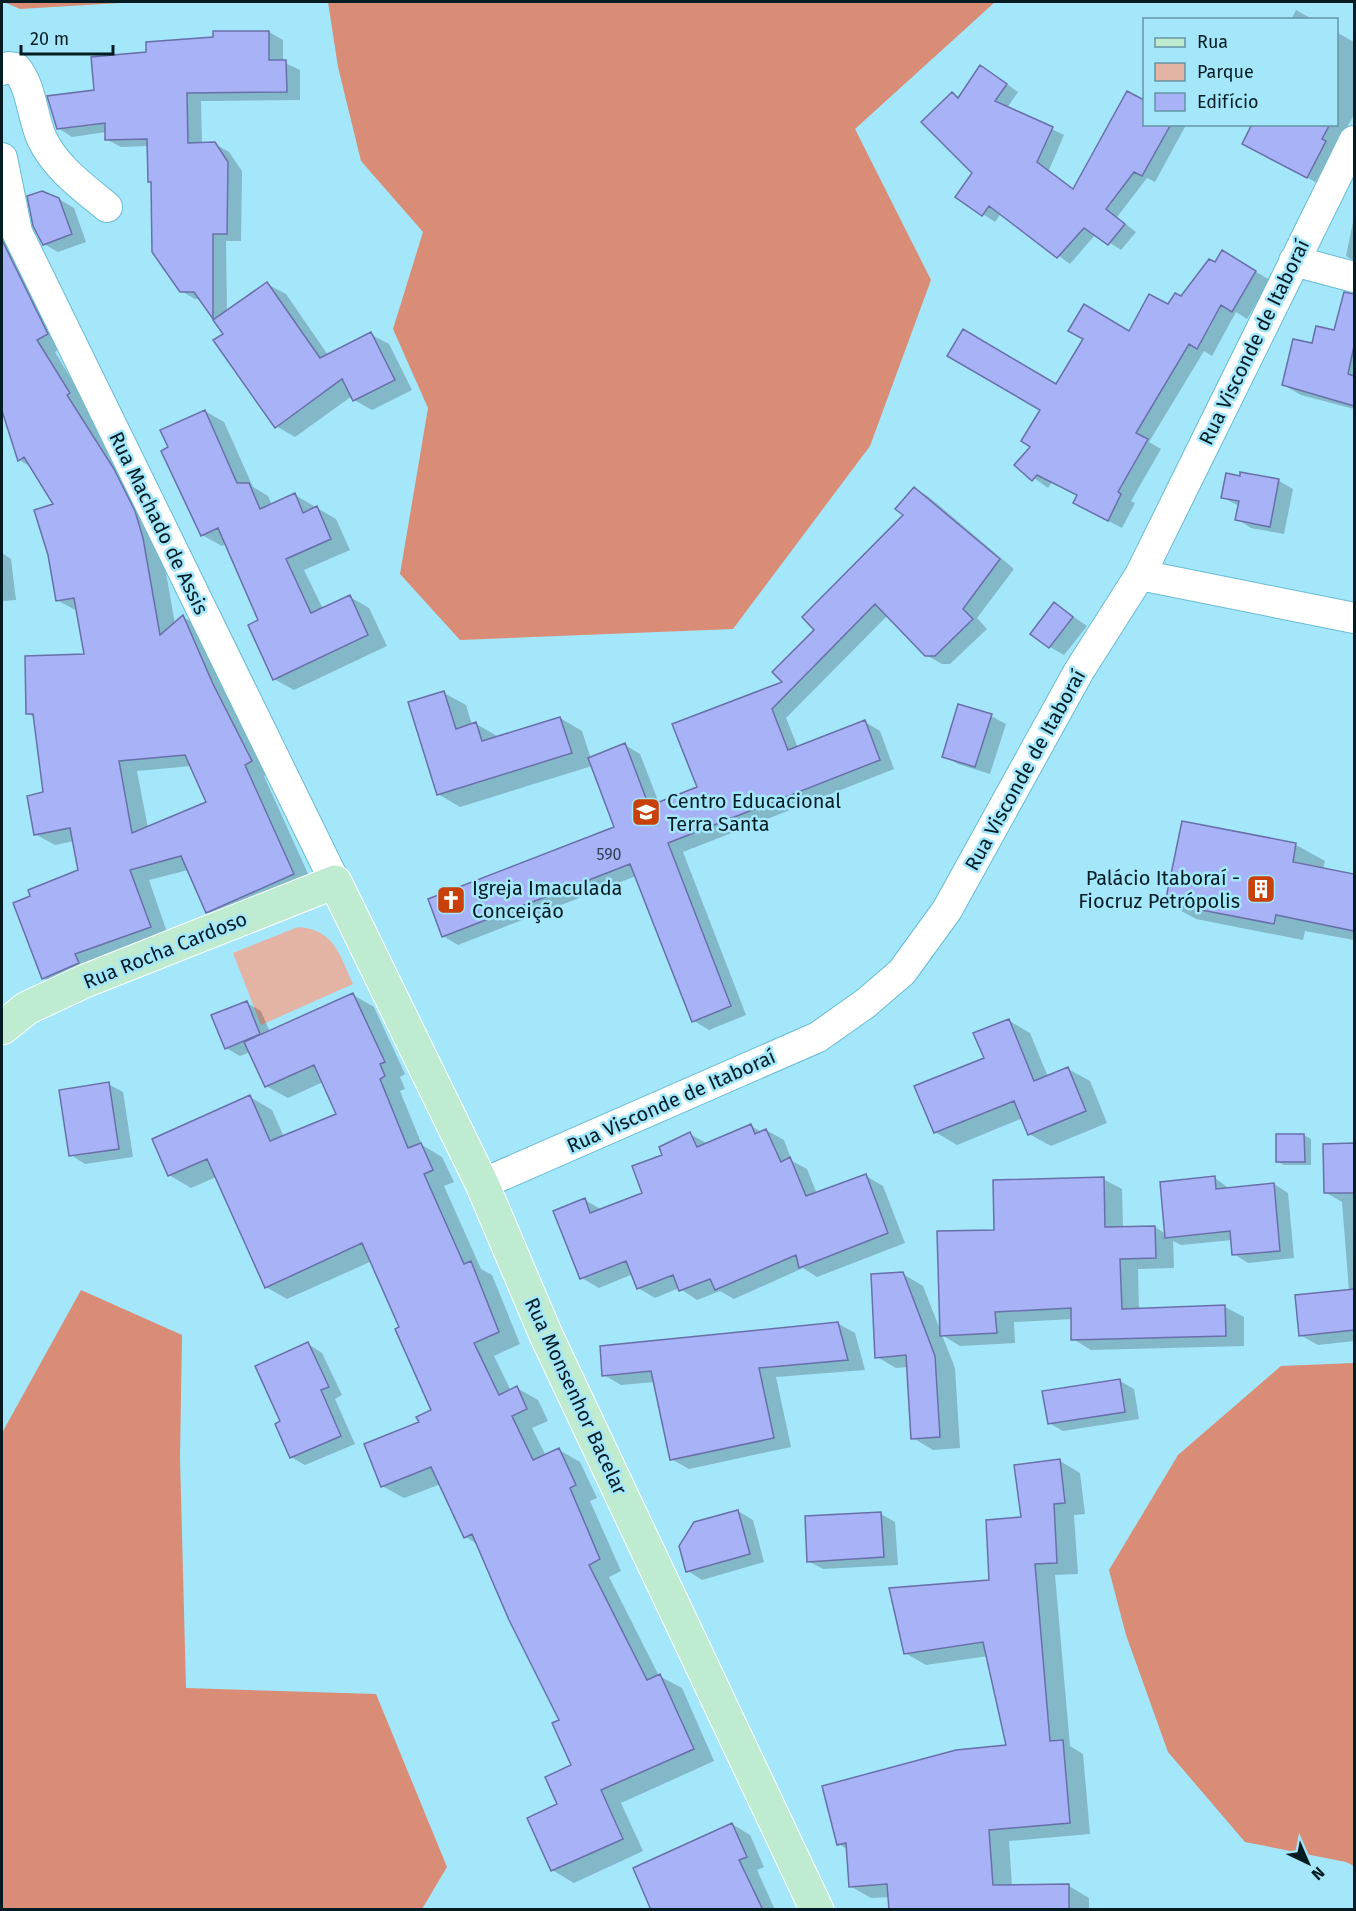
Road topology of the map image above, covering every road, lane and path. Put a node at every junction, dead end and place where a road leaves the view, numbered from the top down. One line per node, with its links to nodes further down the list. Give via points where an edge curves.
1 (2, 70): 4 (street, via 16,68 23,76 49,150 60,167)
2 (1354, 141): 5 (street, Rua Visconde de Itaboraí)
3 (2, 158): 9 (street, Rua Machado de Assis, via 17,232)
4 (107, 207)
5 (1294, 261): 6 (street); 7 (street, Rua Visconde de Itaboraí)
6 (1354, 277)
7 (1140, 575): 8 (street); 11 (street, Rua Visconde de Itaboraí, via 1079,671 947,910 902,972 818,1037)
8 (1354, 618)
9 (335, 882): 10 (main road, Rua Rocha Cardoso, via 84,981 27,1008); 11 (main road, Rua Monsenhor Bacelar)
10 (2, 1028)
11 (482, 1184): 12 (main road, Rua Monsenhor Bacelar, via 546,1335)
12 (818, 1910)

